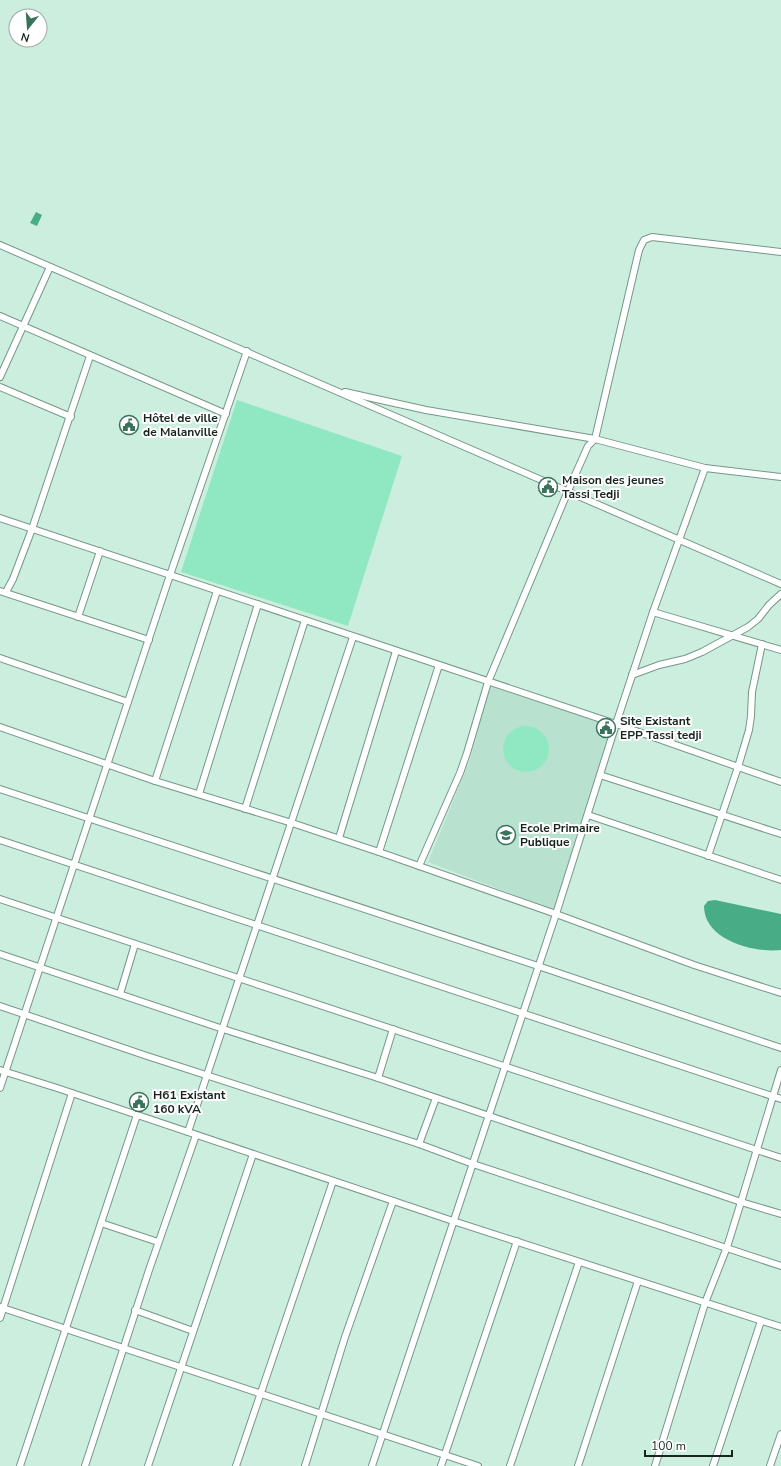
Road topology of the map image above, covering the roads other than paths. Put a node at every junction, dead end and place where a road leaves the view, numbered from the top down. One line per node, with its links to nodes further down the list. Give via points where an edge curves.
1 (0, 245): 3 (street)
2 (781, 252): 13 (street, via 652,237 644,240 639,250)
3 (50, 267): 5 (street); 6 (street)
4 (0, 316): 5 (street)
5 (23, 326): 7 (street); 8 (street)
6 (247, 352): 10 (street); 11 (street)
7 (90, 356): 11 (street); 12 (street)
8 (0, 377)
9 (0, 387): 12 (street)
10 (329, 388): 13 (street, via 426,410); 16 (street)
11 (226, 414): 21 (street)
12 (70, 417): 18 (street)
13 (594, 439): 14 (street); 16 (street, via 588,446)
14 (705, 468): 15 (street); 19 (street)
15 (781, 477)
16 (568, 491): 19 (street); 39 (street)
17 (0, 518): 18 (street)
18 (32, 529): 20 (street); 24 (street, via 13,579)
19 (679, 540): 22 (street); 27 (street)
20 (100, 551): 21 (street); 28 (street)
21 (170, 575): 23 (street); 32 (street)
22 (781, 584)
23 (217, 591): 26 (street); 46 (street)
24 (3, 592): 28 (street)
25 (781, 594): 30 (street, via 769,604 758,619)
26 (258, 604): 29 (street); 49 (street)
27 (654, 612): 30 (street); 38 (street)
28 (78, 617): 32 (street)
29 (305, 620): 31 (street); 50 (street)
30 (731, 635): 33 (street); 38 (street, via 685,659)
31 (353, 637): 35 (street); 54 (street)
32 (149, 640): 40 (street)
33 (762, 644): 34 (street); 44 (street, via 752,692 749,730)
34 (781, 650)
35 (396, 651): 37 (street); 56 (street)
36 (0, 658): 40 (street)
37 (439, 665): 39 (street); 58 (street)
38 (632, 675): 41 (street)
39 (488, 682): 41 (street); 61 (street, via 460,773)
40 (128, 702): 43 (street)
41 (616, 724): 44 (street); 45 (street)
42 (0, 727): 43 (street)
43 (107, 765): 46 (street); 53 (street)
44 (738, 767): 47 (street); 52 (street)
45 (600, 775): 51 (street); 52 (street)
46 (155, 781): 49 (street)
47 (781, 782)
48 (0, 789): 53 (street)
49 (198, 794): 50 (street)
50 (244, 809): 54 (street)
51 (588, 815): 59 (street); 65 (street)
52 (723, 815): 55 (street); 59 (street)
53 (89, 819): 60 (street); 62 (street)
54 (292, 823): 56 (street); 62 (street)
55 (781, 834)
56 (339, 838): 58 (street)
57 (0, 840): 60 (street)
58 (379, 852): 61 (street)
59 (708, 856): 63 (street)
60 (73, 865): 66 (street); 67 (street)
61 (419, 866): 65 (street)
62 (274, 879): 67 (street); 70 (street)
63 (781, 880)
64 (0, 899): 66 (street)
65 (556, 914): 70 (street); 73 (street, via 694,965)
66 (56, 917): 68 (street); 71 (street)
67 (257, 926): 72 (street); 77 (street)
68 (135, 944): 72 (street); 74 (street)
69 (0, 954): 71 (street)
70 (538, 966): 77 (street); 80 (street)
71 (40, 967): 74 (street); 76 (street)
72 (240, 978): 78 (street); 79 (street)
73 (781, 993)
74 (120, 994): 78 (street)
75 (0, 1006): 76 (street)
76 (24, 1014): 83 (street); 84 (street)
77 (522, 1014): 81 (street); 88 (street)
78 (223, 1029): 84 (street); 85 (street)
79 (393, 1029): 81 (street); 85 (street)
80 (781, 1048)
81 (505, 1066): 92 (street); 96 (street)
82 (781, 1070): 88 (street)
83 (3, 1071): 86 (street); 87 (street)
84 (208, 1075): 93 (street); 95 (street)
85 (378, 1078): 89 (street)
86 (0, 1088)
87 (72, 1093): 91 (street); 113 (street)
88 (773, 1097): 90 (street); 96 (street)
89 (436, 1098): 92 (street); 95 (street)
90 (781, 1099)
91 (137, 1115): 93 (street); 105 (street)
92 (488, 1115): 99 (street); 102 (street)
93 (188, 1132): 94 (street)
94 (196, 1135): 97 (street); 106 (street)
95 (419, 1144): 99 (street)
96 (758, 1150): 98 (street); 102 (street)
97 (252, 1154): 100 (street); 119 (street)
98 (781, 1158)
99 (473, 1164): 104 (street); 108 (street)
100 (333, 1181): 101 (street); 122 (street)
101 (393, 1201): 104 (street); 123 (street)
102 (742, 1202): 103 (street); 108 (street)
103 (781, 1214)
104 (453, 1221): 107 (street); 124 (street)
105 (102, 1222): 106 (street); 118 (street)
106 (158, 1242): 114 (street)
107 (517, 1242): 109 (street); 126 (street)
108 (727, 1248): 110 (street); 112 (street)
109 (579, 1262): 111 (street); 135 (street)
110 (781, 1266)
111 (638, 1281): 112 (street); 136 (street)
112 (705, 1303): 116 (street); 137 (street)
113 (2, 1308): 115 (street); 118 (street)
114 (135, 1310): 119 (street); 120 (street)
115 (0, 1318)
116 (761, 1321): 117 (street); 138 (street)
117 (781, 1327)
118 (66, 1329): 120 (street); 127 (street)
119 (193, 1331): 121 (street)
120 (124, 1348): 121 (street); 128 (street)
121 (181, 1367): 122 (street); 129 (street)
122 (260, 1393): 123 (street); 130 (street)
123 (322, 1414): 124 (street); 131 (street)
124 (382, 1434): 126 (street); 132 (street)
125 (781, 1434): 139 (street)
126 (445, 1455): 133 (street); 134 (street)
127 (20, 1466)
128 (85, 1466)
129 (148, 1466)
130 (236, 1466)
131 (305, 1466)
132 (372, 1466)
133 (441, 1466)
134 (478, 1466)
135 (510, 1466)
136 (578, 1466)
137 (655, 1466)
138 (713, 1466)
139 (770, 1466)

